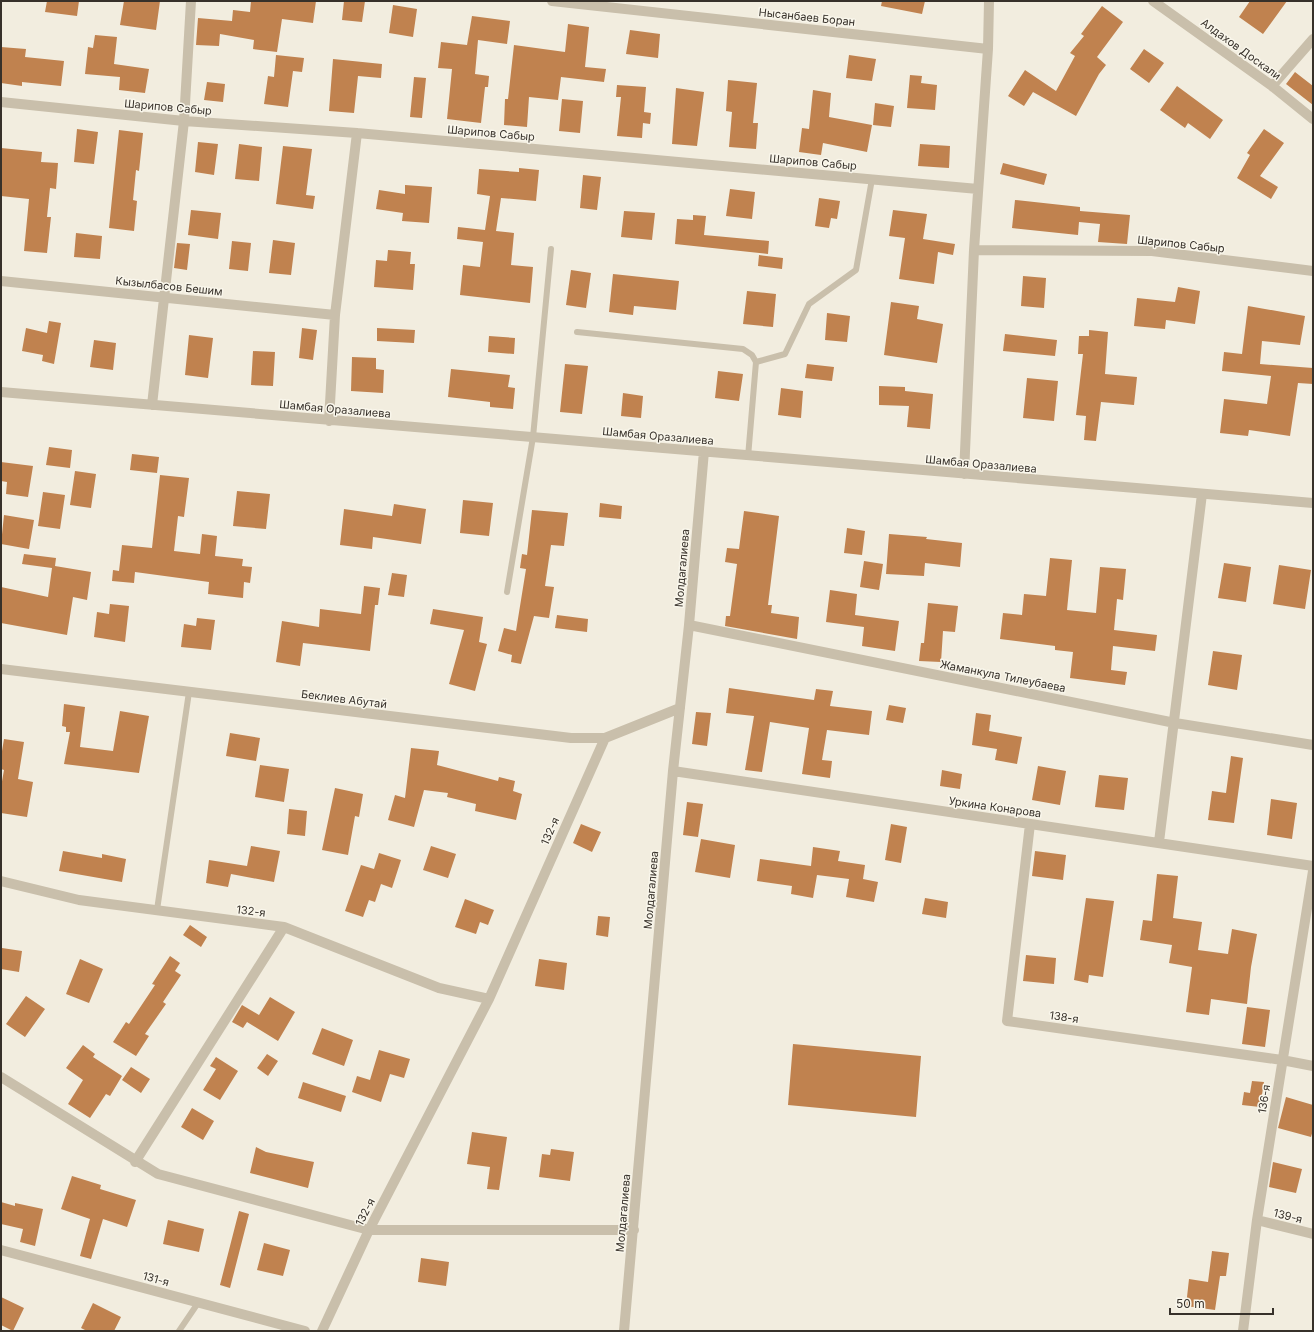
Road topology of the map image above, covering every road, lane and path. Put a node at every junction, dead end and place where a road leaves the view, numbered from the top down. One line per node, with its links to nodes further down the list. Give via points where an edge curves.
1 (191, 1): 10 (street)
2 (552, 1): 6 (street, Нысанбаев Боран)
3 (989, 1): 6 (street)
4 (1153, 1): 7 (street, Алдахов Доскали)
5 (1313, 39): 7 (street)
6 (988, 49): 13 (street)
7 (1272, 86): 9 (street, Алдахов Доскали)
8 (1, 102): 10 (street, Шарипов Сабыр)
9 (1313, 119)
10 (184, 121): 11 (street, Шарипов Сабыр); 18 (street)
11 (357, 133): 12 (street, Шарипов Сабыр); 19 (street)
12 (872, 179): 13 (street, Шарипов Сабыр); 21 (lane, via 856,270 808,304 785,354)
13 (978, 189): 15 (street)
14 (551, 249): 25 (lane)
15 (974, 250): 16 (street, Шарипов Сабыр, via 1152,251); 28 (street)
16 (1313, 271)
17 (1, 282): 18 (street, Кызылбасов Бешим)
18 (162, 297): 19 (street, Кызылбасов Бешим); 23 (street)
19 (335, 315): 24 (street)
20 (577, 332): 21 (lane, via 743,349 752,355)
21 (756, 362): 27 (lane)
22 (1, 392): 23 (street, Шамбая Оразалиева)
23 (152, 405): 24 (street, Шамбая Оразалиева)
24 (329, 421): 25 (street, Шамбая Оразалиева)
25 (533, 437): 26 (street, Шамбая Оразалиева); 31 (lane)
26 (704, 451): 27 (street, Шамбая Оразалиева); 32 (street, Молдагалиева)
27 (748, 457): 28 (street, Шамбая Оразалиева)
28 (964, 474): 29 (street, Шамбая Оразалиева)
29 (1202, 494): 30 (street, Шамбая Оразалиева); 36 (street)
30 (1313, 503)
31 (507, 592)
32 (689, 625): 35 (street, Молдагалиева); 36 (street, Жаманкула Тилеубаева)
33 (1, 669): 34 (street, Беклиев Абутай)
34 (189, 692): 37 (street, Беклиев Абутай, via 571,738); 45 (lane)
35 (680, 708): 37 (street, Беклиев Абутай); 39 (street, Молдагалиева)
36 (1175, 723): 38 (street, Жаманкула Тилеубаева); 41 (street)
37 (605, 738): 47 (street, 132-я)
38 (1313, 746)
39 (673, 771): 40 (street, Уркина Конарова); 54 (street, Молдагалиева)
40 (1030, 824): 41 (street, Уркина Конарова); 48 (street, 138-я, via 1007,1021)
41 (1159, 842): 42 (street, Уркина Конарова)
42 (1313, 866)
43 (1313, 871): 48 (street, 136-я)
44 (1, 881): 45 (street, 132-я, via 79,900)
45 (157, 910): 46 (street, 132-я)
46 (284, 927): 47 (street, 132-я, via 439,988); 51 (street)
47 (489, 999): 53 (street, 132-я)
48 (1282, 1060): 49 (street, 138-я); 52 (street, 136-я)
49 (1313, 1066)
50 (1, 1077): 51 (street)
51 (135, 1162): 53 (street, via 158,1174)
52 (1257, 1220): 55 (street, 139-я); 62 (street, 136-я)
53 (369, 1230): 54 (street); 60 (street, 132-я)
54 (634, 1230): 61 (street, Молдагалиева)
55 (1313, 1234)
56 (1, 1250): 57 (street, 131-я)
57 (198, 1303): 58 (lane); 59 (street, 131-я)
58 (179, 1331)
59 (305, 1331)
60 (322, 1331)
61 (624, 1331)
62 (1243, 1331)

